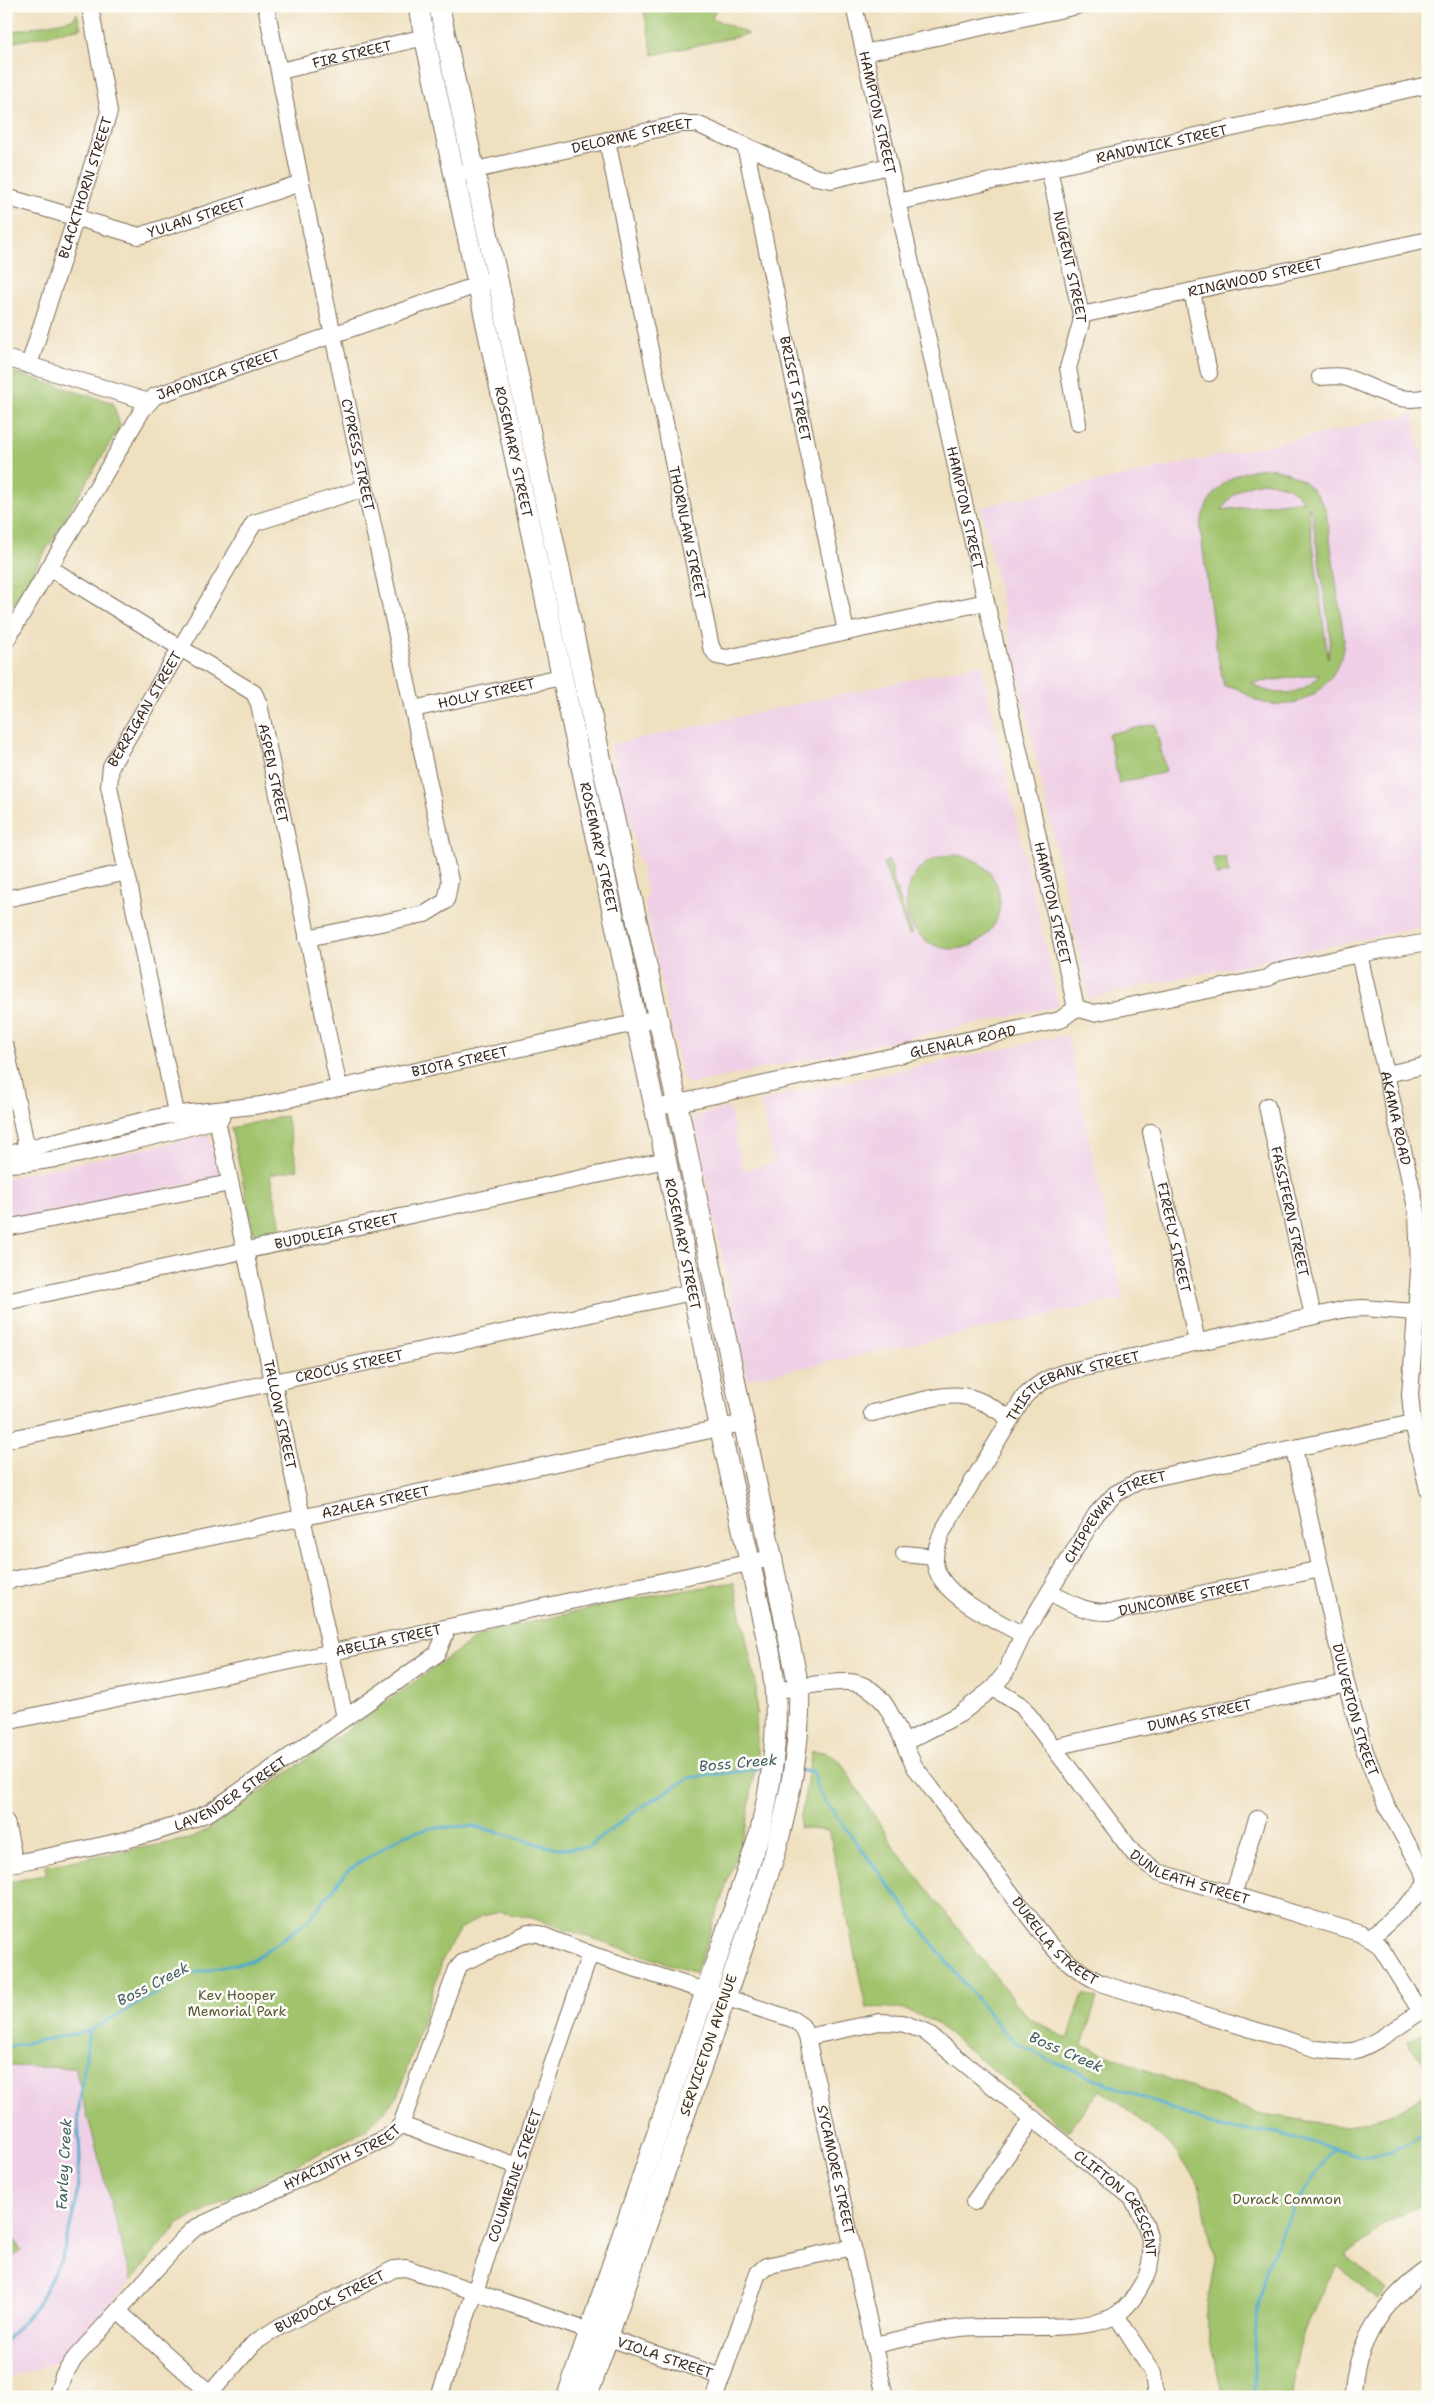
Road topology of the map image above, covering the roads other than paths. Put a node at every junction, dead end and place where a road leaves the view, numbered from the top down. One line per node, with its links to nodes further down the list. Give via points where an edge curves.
1 (90, 6): 19 (street, BLACKTHORN STREET, via 109,112)
2 (266, 6): 9 (street, CYPRESS STREET)
3 (418, 6): 7 (main road, ROSEMARY STREET)
4 (439, 6): 15 (main road, ROSEMARY STREET)
5 (854, 6): 8 (street, HAMPTON STREET)
6 (1077, 6): 8 (street)
7 (425, 38): 9 (street, FIR STREET); 15 (main road, ROSEMARY STREET)
8 (864, 53): 13 (street, HAMPTON STREET)
9 (280, 71): 16 (street, CYPRESS STREET)
10 (1428, 85): 14 (street, RANDWICK STREET)
11 (607, 140): 12 (street, DELORME STREET, via 680,124 697,124); 15 (street, DELORME STREET); 35 (street, THORNLAW STREET, via 712,647 717,656 727,658)
12 (745, 145): 13 (street, DELORME STREET, via 815,177 831,180); 35 (street, BRISET STREET)
13 (889, 166): 18 (street, HAMPTON STREET)
14 (1049, 169): 18 (street, RANDWICK STREET); 23 (street, NUGENT STREET)
15 (464, 173): 21 (main road, ROSEMARY STREET)
16 (301, 183): 19 (street, YULAN STREET, via 147,235 132,235); 24 (street, CYPRESS STREET)
17 (6, 197): 19 (street, YULAN STREET)
18 (897, 202): 34 (street, HAMPTON STREET)
19 (74, 218): 26 (street, BLACKTHORN STREET)
20 (1428, 240): 22 (street, RINGWOOD STREET)
21 (487, 282): 24 (street, JAPONICA STREET); 38 (main road, ROSEMARY STREET); 46 (main road, ROSEMARY STREET)
22 (1192, 292): 23 (street, RINGWOOD STREET); 27 (street)
23 (1081, 315): 31 (street, NUGENT STREET, via 1068,368)
24 (333, 335): 30 (street, JAPONICA STREET, via 173,389); 32 (street, CYPRESS STREET)
25 (6, 358): 26 (street)
26 (30, 365): 30 (street)
27 (1209, 373)
28 (1320, 377): 29 (street, via 1342,377 1412,401)
29 (1428, 397)
30 (149, 402): 33 (street, JAPONICA STREET)
31 (1078, 423)
32 (365, 488): 37 (street, BERRIGAN STREET, via 254,523); 39 (street, CYPRESS STREET)
33 (50, 568): 36 (street, JAPONICA STREET); 37 (street, ASPEN STREET)
34 (986, 602): 35 (street, THORNLAW STREET); 45 (street, HAMPTON STREET)
35 (846, 632)
36 (6, 641)
37 (181, 649): 40 (street, BERRIGAN STREET, via 111,766 109,786); 42 (street, ASPEN STREET, via 254,693 259,704)
38 (561, 677): 39 (street, HOLLY STREET); 47 (main road, ROSEMARY STREET)
39 (413, 709): 42 (street, CYPRESS STREET, via 450,881 446,901 425,914)
40 (127, 872): 41 (street); 55 (street, BERRIGAN STREET)
41 (6, 899)
42 (307, 938): 51 (street, ASPEN STREET)
43 (1428, 942): 44 (street)
44 (1360, 957): 45 (street, via 1278,981 1268,978 1094,1013); 50 (street, AKAMA ROAD)
45 (1076, 1008): 52 (street, GLENALA ROAD, via 1060,1020)
46 (658, 1018): 47 (street, BIOTA STREET); 52 (main road, ROSEMARY STREET)
47 (636, 1024): 51 (street, BIOTA STREET); 54 (main road, ROSEMARY STREET)
48 (6, 1048): 59 (street)
49 (1428, 1065): 50 (street)
50 (1387, 1074): 67 (street, AKAMA ROAD, via 1417,1212 1420,1243)
51 (339, 1088): 56 (street, BIOTA STREET)
52 (677, 1103): 54 (street, GLENALA ROAD); 73 (main road, ROSEMARY STREET)
53 (1267, 1106): 68 (street, FASSIFERN STREET)
54 (655, 1108): 60 (main road, ROSEMARY STREET)
55 (176, 1114): 56 (street, BIOTA STREET); 59 (street, BIOTA STREET)
56 (215, 1116): 59 (street, BIOTA STREET, via 164,1135); 62 (street, TALLOW STREET)
57 (1151, 1132): 69 (street, FIREFLY STREET)
58 (6, 1155): 59 (street, BIOTA STREET)
59 (29, 1156): 61 (street, BIOTA STREET)
60 (666, 1160): 64 (street, BUDDLEIA STREET); 65 (main road, ROSEMARY STREET)
61 (6, 1164)
62 (230, 1183): 63 (street); 64 (street, TALLOW STREET)
63 (6, 1228)
64 (244, 1250): 66 (street, BUDDLEIA STREET); 70 (street, TALLOW STREET)
65 (692, 1292): 70 (street, CROCUS STREET); 75 (main road, ROSEMARY STREET)
66 (6, 1302)
67 (1415, 1312): 68 (street, THISTLEBANK STREET, via 1363,1308); 74 (street, AKAMA ROAD, via 1411,1371)
68 (1313, 1316): 69 (street, THISTLEBANK STREET)
69 (1197, 1342): 72 (street, THISTLEBANK STREET, via 1051,1376 1024,1397)
70 (273, 1383): 76 (street, CROCUS STREET); 79 (street, TALLOW STREET)
71 (872, 1413): 72 (street, via 948,1396 962,1396 978,1400)
72 (1010, 1419): 81 (street, THISTLEBANK STREET, via 942,1532)
73 (743, 1423): 75 (street, AZALEA STREET); 82 (main road, ROSEMARY STREET)
74 (1413, 1424): 77 (street, CHIPPEWAY STREET); 78 (street, AKAMA ROAD)
75 (720, 1428): 79 (street, AZALEA STREET); 83 (main road, ROSEMARY STREET)
76 (6, 1440)
77 (1294, 1448): 84 (street, DULVERTON STREET); 86 (street, CHIPPEWAY STREET, via 1139,1481 1115,1494 1097,1513)
78 (1428, 1490)
79 (302, 1517): 85 (street, AZALEA STREET); 90 (street, TALLOW STREET)
80 (904, 1554): 81 (street)
81 (935, 1557): 89 (street, via 942,1580 952,1593)
82 (771, 1558): 83 (street, ABELIA STREET); 93 (main road, ROSEMARY STREET)
83 (750, 1563): 87 (street, ABELIA STREET); 95 (main road, ROSEMARY STREET)
84 (1321, 1569): 86 (street, DUNCOMBE STREET, via 1113,1612 1094,1612); 92 (street, DULVERTON STREET)
85 (6, 1581)
86 (1051, 1593): 89 (street, CHIPPEWAY STREET)
87 (445, 1628): 88 (street, ABELIA STREET); 91 (street, LAVENDER STREET, via 436,1654)
88 (424, 1632): 90 (street, ABELIA STREET); 91 (street)
89 (1023, 1635): 94 (street, CHIPPEWAY STREET, via 1005,1673)
90 (331, 1652): 96 (street, TALLOW STREET); 97 (street, ABELIA STREET)
91 (426, 1662): 96 (street, LAVENDER STREET)
92 (1346, 1682): 99 (street, DUMAS STREET); 105 (street, DULVERTON STREET, via 1375,1778 1425,1875 1420,1893)
93 (799, 1688): 95 (street, DURELLA STREET); 98 (street, DURELLA STREET, via 848,1682 863,1685 878,1695 889,1709); 100 (main road, SERVICETON AVENUE, via 799,1720)
94 (993, 1688): 98 (street, CHIPPEWAY STREET, via 960,1714); 99 (street, DUNLEATH STREET, via 1022,1706)
95 (776, 1690): 100 (main road, SERVICETON AVENUE, via 777,1731)
96 (345, 1718): 103 (street, LAVENDER STREET, via 210,1812 181,1825)
97 (6, 1722)
98 (904, 1743): 108 (street, DURELLA STREET, via 920,1774 1049,1943 1064,1960 1089,1977 1308,2046 1338,2052 1353,2051 1369,2044)
99 (1053, 1747): 104 (street, DUNLEATH STREET, via 1145,1864 1158,1872)
100 (784, 1759): 107 (main road, SERVICETON AVENUE, via 774,1857)
101 (1257, 1819): 104 (street)
102 (6, 1822): 103 (street)
103 (11, 1864)
104 (1233, 1895): 105 (street, DUNLEATH STREET)
105 (1371, 1938): 108 (street)
106 (590, 1954): 107 (street, HYACINTH STREET); 111 (street, HYACINTH STREET, via 539,1934 528,1933 462,1964 453,1976); 112 (street, COLUMBINE STREET)
107 (716, 1994): 109 (street, SYCAMORE STREET, via 792,2019 802,2026); 119 (main road, SERVICETON AVENUE, via 682,2056)
108 (1424, 2010)
109 (807, 2037): 110 (street, CLIFTON CRESCENT, via 880,2022 902,2023 924,2031); 114 (street, SYCAMORE STREET)
110 (1033, 2118): 113 (street); 118 (street, CLIFTON CRESCENT, via 1131,2198 1144,2216 1151,2256 1148,2272 1131,2302)
111 (401, 2125): 112 (street); 117 (street, HYACINTH STREET, via 386,2138 195,2228)
112 (518, 2166): 116 (street, COLUMBINE STREET)
113 (974, 2202)
114 (853, 2247): 120 (street, SYCAMORE STREET); 121 (street, via 766,2266 758,2273)
115 (1428, 2269): 130 (street, via 1398,2293 1377,2319 1362,2348)
116 (473, 2292): 119 (street, BURDOCK STREET); 122 (street, BURDOCK STREET, via 406,2268 394,2270 254,2342); 124 (street, COLUMBINE STREET)
117 (119, 2312): 122 (street); 123 (street, HYACINTH STREET, via 76,2358 63,2376)
118 (1116, 2316): 120 (street, via 1080,2325 961,2328); 129 (street, via 1153,2373)
119 (599, 2334): 121 (street, VIOLA STREET); 125 (main road, SERVICETON AVENUE); 126 (main road, SERVICETON AVENUE)
120 (874, 2345): 128 (street, SYCAMORE STREET)
121 (722, 2377): 127 (street)
122 (210, 2395)
123 (56, 2397)
124 (439, 2397)
125 (567, 2397)
126 (587, 2397)
127 (715, 2397)
128 (886, 2397)
129 (1156, 2397)
130 (1353, 2397)

